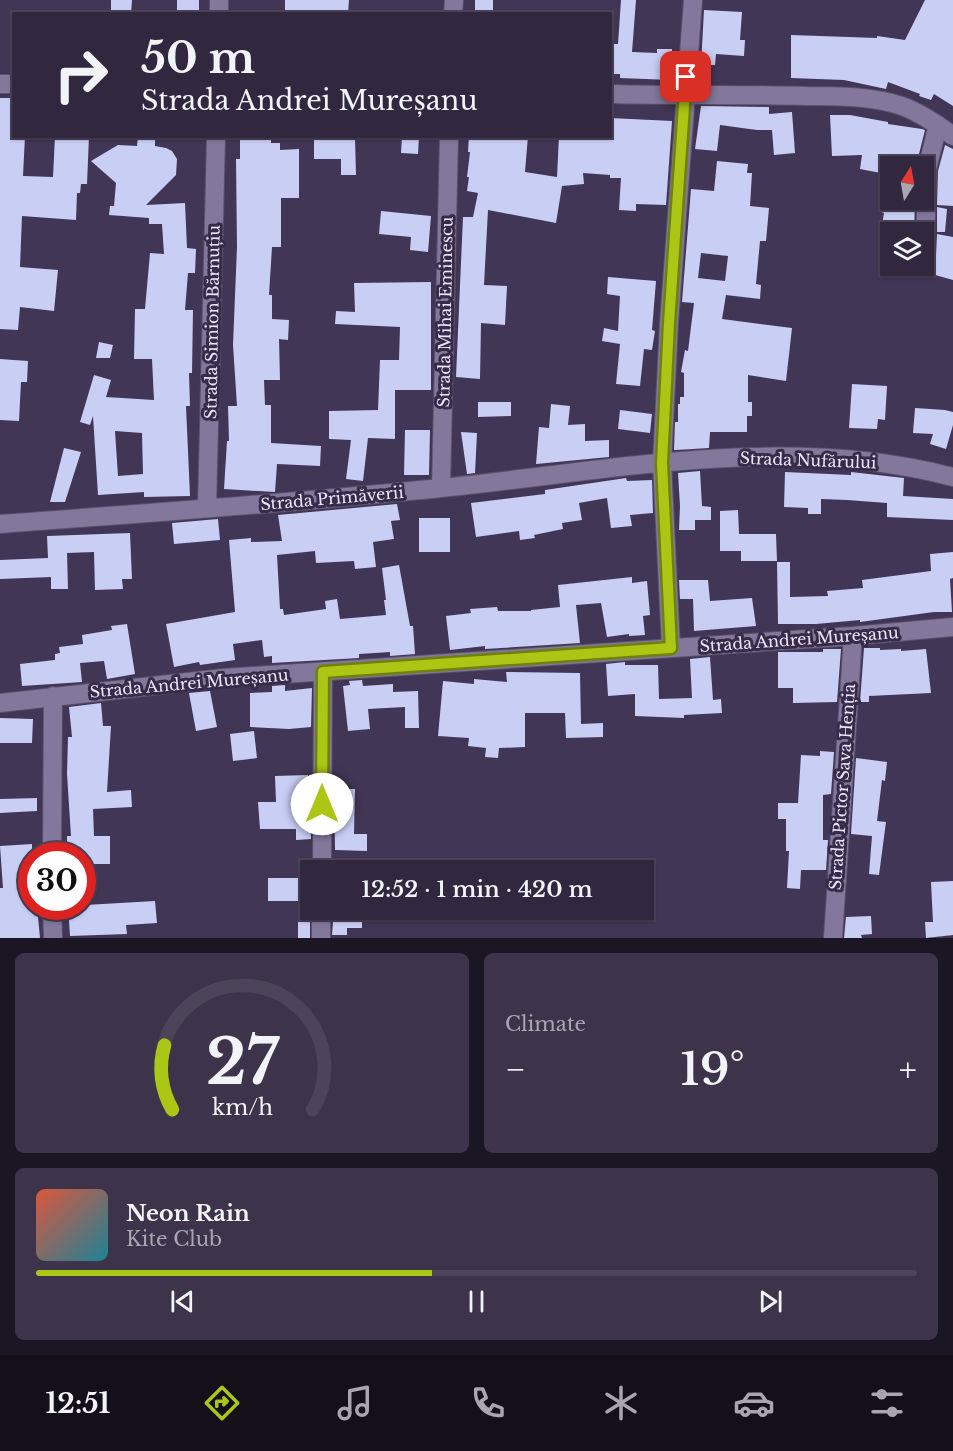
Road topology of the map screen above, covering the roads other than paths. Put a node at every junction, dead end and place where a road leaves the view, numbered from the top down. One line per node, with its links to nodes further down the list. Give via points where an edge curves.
1 (693, 0): 3 (street)
2 (612, 94): 3 (street)
3 (685, 96): 4 (street, via 844,97 901,106); 9 (street)
4 (938, 125): 5 (street); 8 (street, via 927,169)
5 (953, 136)
6 (216, 138): 12 (street, Strada Simion Bărnuțiu)
7 (449, 138): 11 (street, Strada Mihai Eminescu)
8 (926, 222)
9 (662, 463): 10 (street, Strada Nufărului, via 731,457 865,460); 11 (street, Strada Primăverii); 16 (street)
10 (953, 477)
11 (441, 488): 12 (street, Strada Primăverii)
12 (207, 508): 13 (street, Strada Primăverii)
13 (0, 524)
14 (953, 627): 15 (street, Strada Andrei Mureșanu)
15 (853, 636): 16 (street, Strada Andrei Mureșanu); 26 (street, Strada Pictor Sava Henția)
16 (671, 648): 17 (street, Strada Andrei Mureșanu)
17 (323, 672): 18 (street, Strada Andrei Mureșanu); 21 (street)
18 (53, 696): 19 (street, Strada Andrei Mureșanu); 20 (street)
19 (0, 703)
20 (52, 842)
21 (322, 860)
22 (52, 920): 24 (street)
23 (321, 920): 25 (street)
24 (53, 938)
25 (321, 938)
26 (832, 938)

